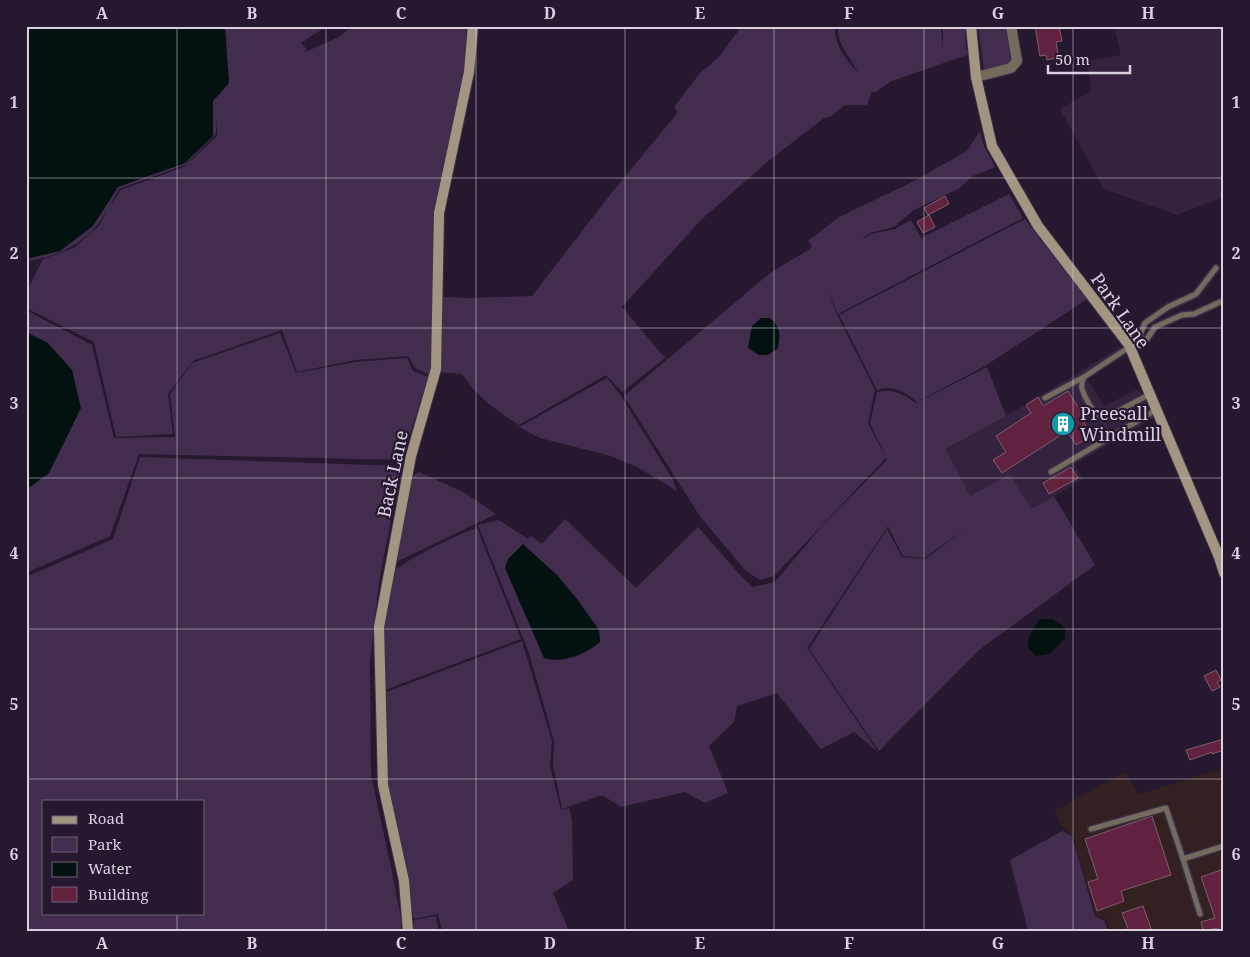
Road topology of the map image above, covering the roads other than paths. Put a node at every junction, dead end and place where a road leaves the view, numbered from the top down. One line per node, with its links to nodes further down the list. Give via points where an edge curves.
1 (473, 26): 18 (street, Back Lane, via 469,72 439,213 436,369 411,456 380,627 383,785 404,880)
2 (971, 26): 4 (street, Park Lane)
3 (1011, 26): 4 (street, via 1015,65)
4 (976, 77): 7 (street, Park Lane, via 992,146 1004,168 1038,226)
5 (1216, 268): 7 (lane, via 1196,294 1161,311 1145,323)
6 (1220, 302): 7 (lane, via 1155,327 1148,340)
7 (1133, 345): 8 (lane); 9 (street, Park Lane)
8 (1084, 376): 9 (lane, via 1082,389 1096,415 1101,418); 10 (lane)
9 (1150, 394): 11 (street, Park Lane)
10 (1045, 398)
11 (1157, 410): 12 (lane); 13 (street, Park Lane)
12 (1051, 472)
13 (1224, 573)
14 (1091, 829): 16 (lane, via 1166,808)
15 (1224, 846): 16 (lane)
16 (1183, 859): 17 (lane)
17 (1200, 914)
18 (408, 931)

